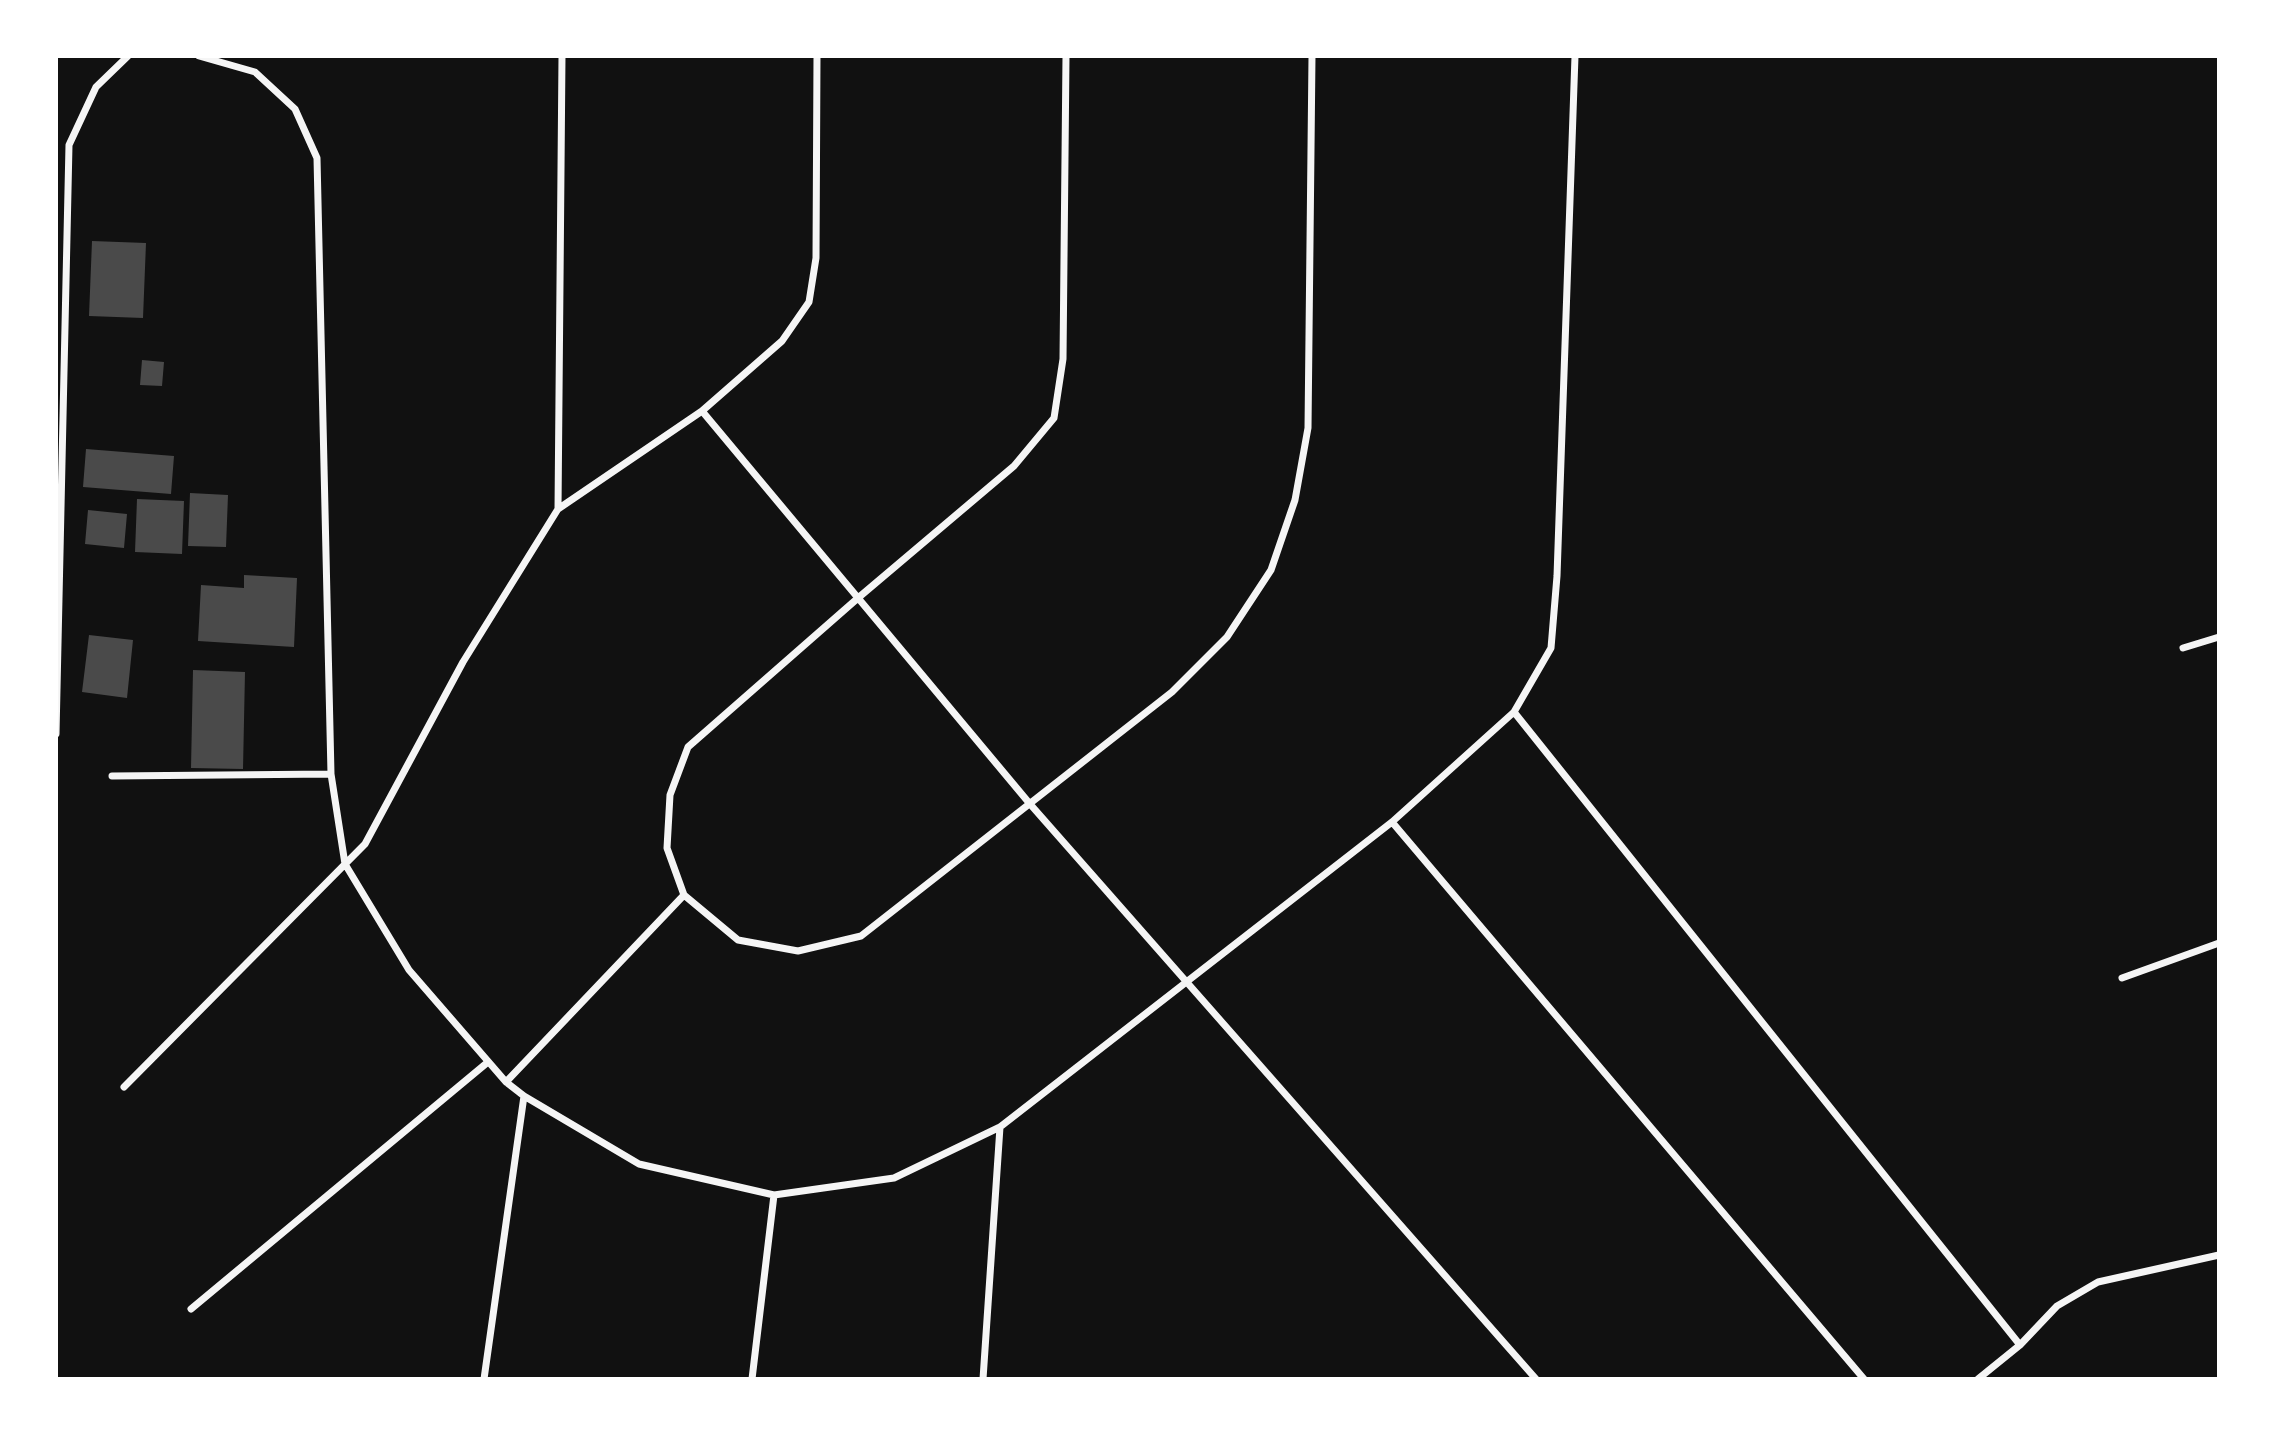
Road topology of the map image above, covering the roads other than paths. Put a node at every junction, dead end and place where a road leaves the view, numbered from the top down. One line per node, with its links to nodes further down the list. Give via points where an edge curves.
1 (128, 56): 14 (street, via 96,87 69,145)
2 (199, 56): 15 (street, via 256,72 295,108 317,158)
3 (562, 56): 9 (street)
4 (817, 56): 8 (street, via 816,258 809,302 782,341)
5 (1066, 56): 10 (street, via 1063,359 1054,418 1014,466)
6 (1312, 56): 17 (street, via 1308,429 1295,500 1271,570 1227,637 1172,692)
7 (1576, 56): 13 (street, via 1551,648)
8 (702, 411): 9 (street); 10 (street)
9 (558, 509): 19 (street, via 463,662 365,844)
10 (858, 598): 17 (street); 20 (street, via 688,747 670,795 667,848)
11 (2219, 637): 12 (street)
12 (2183, 648)
13 (1514, 712): 18 (street); 32 (street)
14 (56, 734)
15 (331, 774): 16 (street); 19 (street)
16 (112, 776)
17 (1030, 804): 20 (street, via 861,936 797,951 738,940); 23 (street)
18 (1392, 822): 23 (street); 37 (street)
19 (345, 864): 24 (street, via 409,970); 26 (street)
20 (684, 895): 25 (street)
21 (2219, 943): 22 (street)
22 (2122, 978)
23 (1188, 982): 28 (street); 36 (street)
24 (488, 1062): 25 (street); 31 (street)
25 (506, 1082): 27 (street)
26 (124, 1087)
27 (524, 1096): 29 (street, via 639,1164); 33 (street)
28 (1000, 1127): 29 (street, via 894,1178); 35 (street)
29 (774, 1195): 34 (street)
30 (2219, 1255): 32 (street, via 2098,1282 2057,1306)
31 (191, 1309)
32 (2020, 1345): 38 (street)
33 (484, 1379)
34 (752, 1379)
35 (983, 1379)
36 (1536, 1379)
37 (1864, 1379)
38 (1978, 1379)

